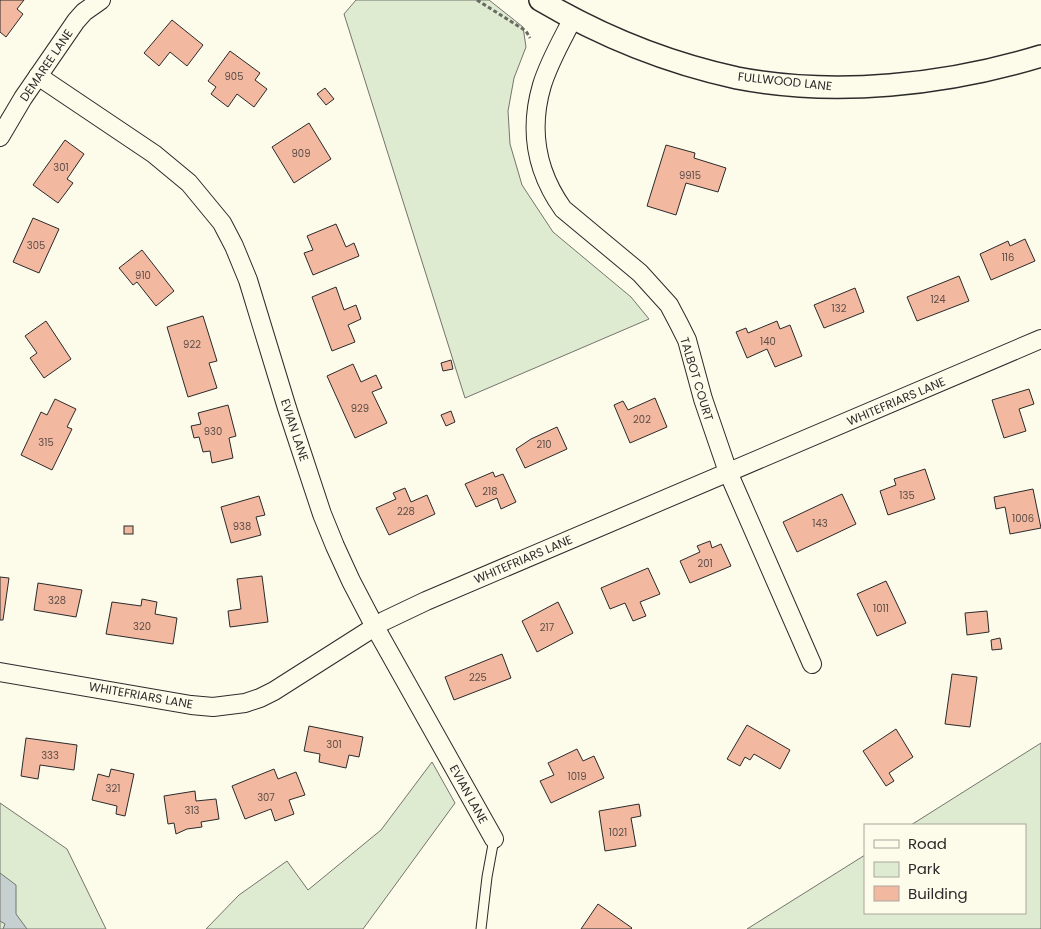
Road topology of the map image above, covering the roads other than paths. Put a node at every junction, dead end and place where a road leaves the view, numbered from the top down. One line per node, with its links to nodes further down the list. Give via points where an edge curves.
1 (101, 0): 5 (street, DEMAREE LANE, via 76,21)
2 (540, 0): 3 (street, FULLWOOD LANE)
3 (573, 18): 4 (street, FULLWOOD LANE, via 621,42 681,63 738,78 805,86 926,82 973,74); 8 (street, TALBOT COURT, via 542,84 536,129 541,168 563,208 640,273 669,305 687,340)
4 (1041, 56)
5 (38, 76): 6 (street, DEMAREE LANE); 9 (street, EVIAN LANE, via 154,154 189,183 222,223 248,280 322,514 351,581)
6 (0, 137)
7 (1041, 339): 8 (street, WHITEFRIARS LANE)
8 (728, 472): 9 (street, WHITEFRIARS LANE, via 462,585); 10 (street, TALBOT COURT)
9 (376, 627): 11 (street, WHITEFRIARS LANE, via 274,691 245,703 213,707); 12 (street, EVIAN LANE)
10 (812, 664)
11 (0, 672)
12 (494, 838): 13 (lane)
13 (481, 929)

